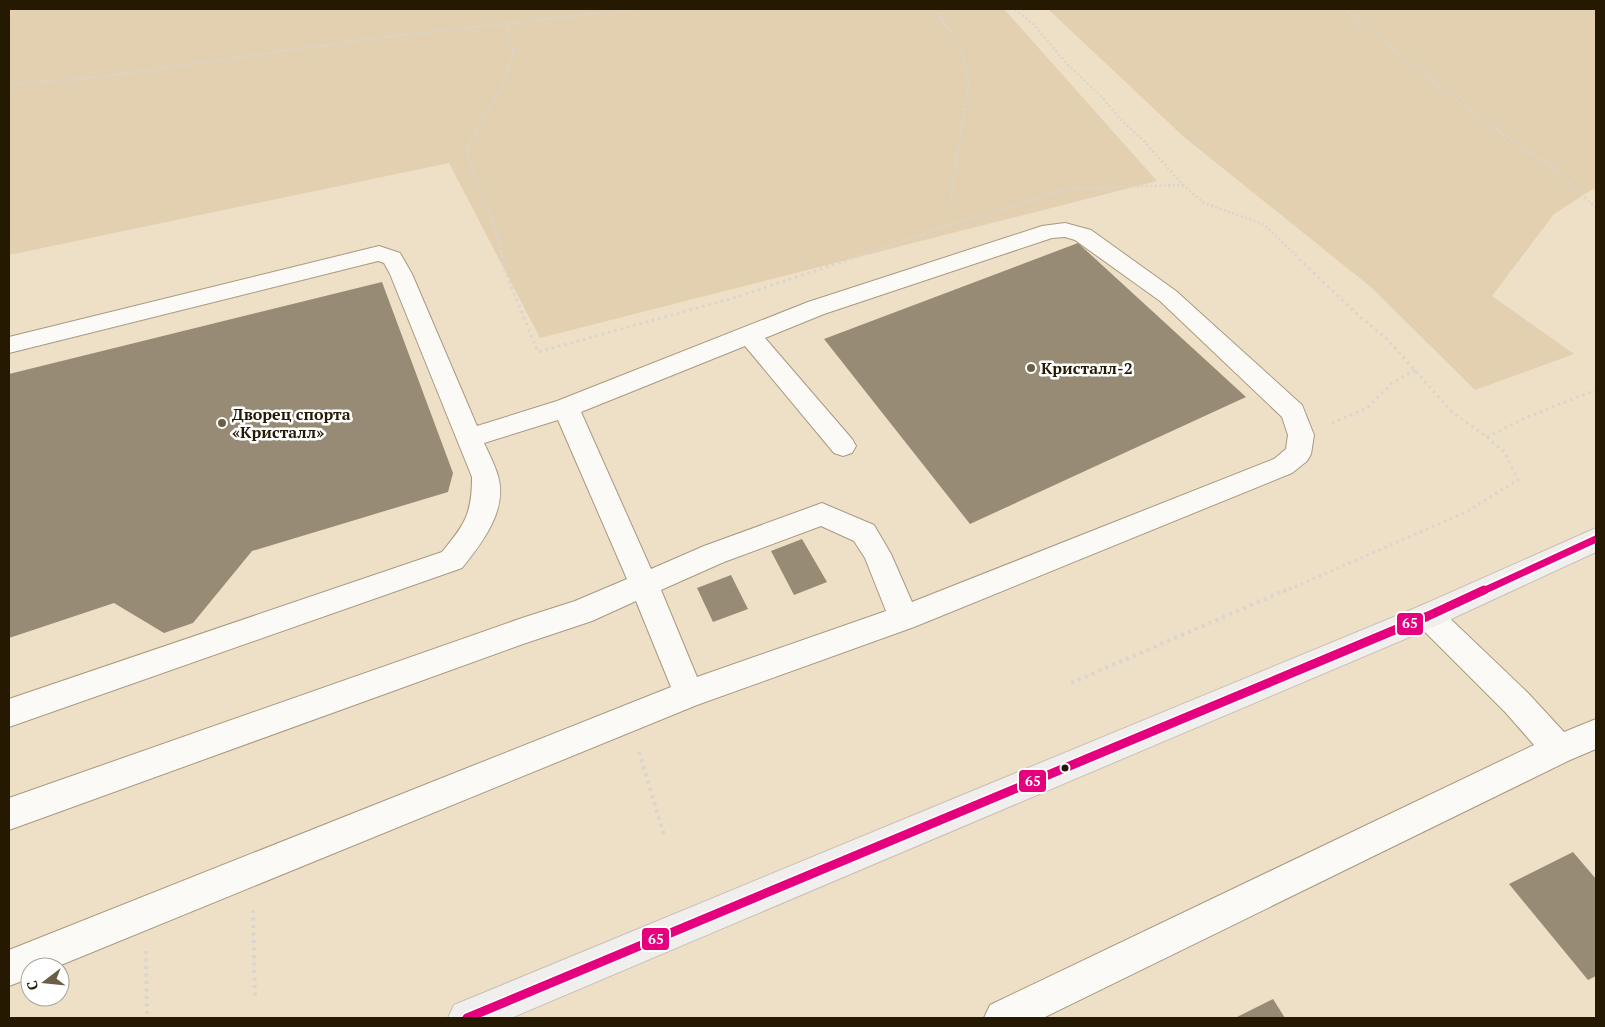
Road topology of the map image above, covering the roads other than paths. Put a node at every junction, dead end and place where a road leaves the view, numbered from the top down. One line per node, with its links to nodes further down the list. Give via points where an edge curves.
1 (749, 335): 3 (lane); 5 (lane); 9 (lane, via 816,308 1050,232 1066,230 1083,235 1168,296 1293,412 1301,435 1298,454 1283,466)
2 (9, 345): 4 (lane, via 379,254 392,258 400,274)
3 (566, 408): 4 (lane); 7 (lane)
4 (470, 438): 11 (lane, via 485,477 487,498 477,529 452,560)
5 (843, 446)
6 (1596, 539): 8 (main road)
7 (644, 584): 9 (lane, via 822,514 864,533 877,554); 10 (lane); 14 (lane, via 582,612)
8 (1428, 616): 13 (lane); 16 (main road)
9 (904, 618): 10 (lane)
10 (688, 694): 15 (lane)
11 (9, 713)
12 (1596, 734): 13 (lane)
13 (1559, 749): 17 (lane)
14 (9, 814)
15 (9, 968)
16 (467, 1018)
17 (1004, 1018)

